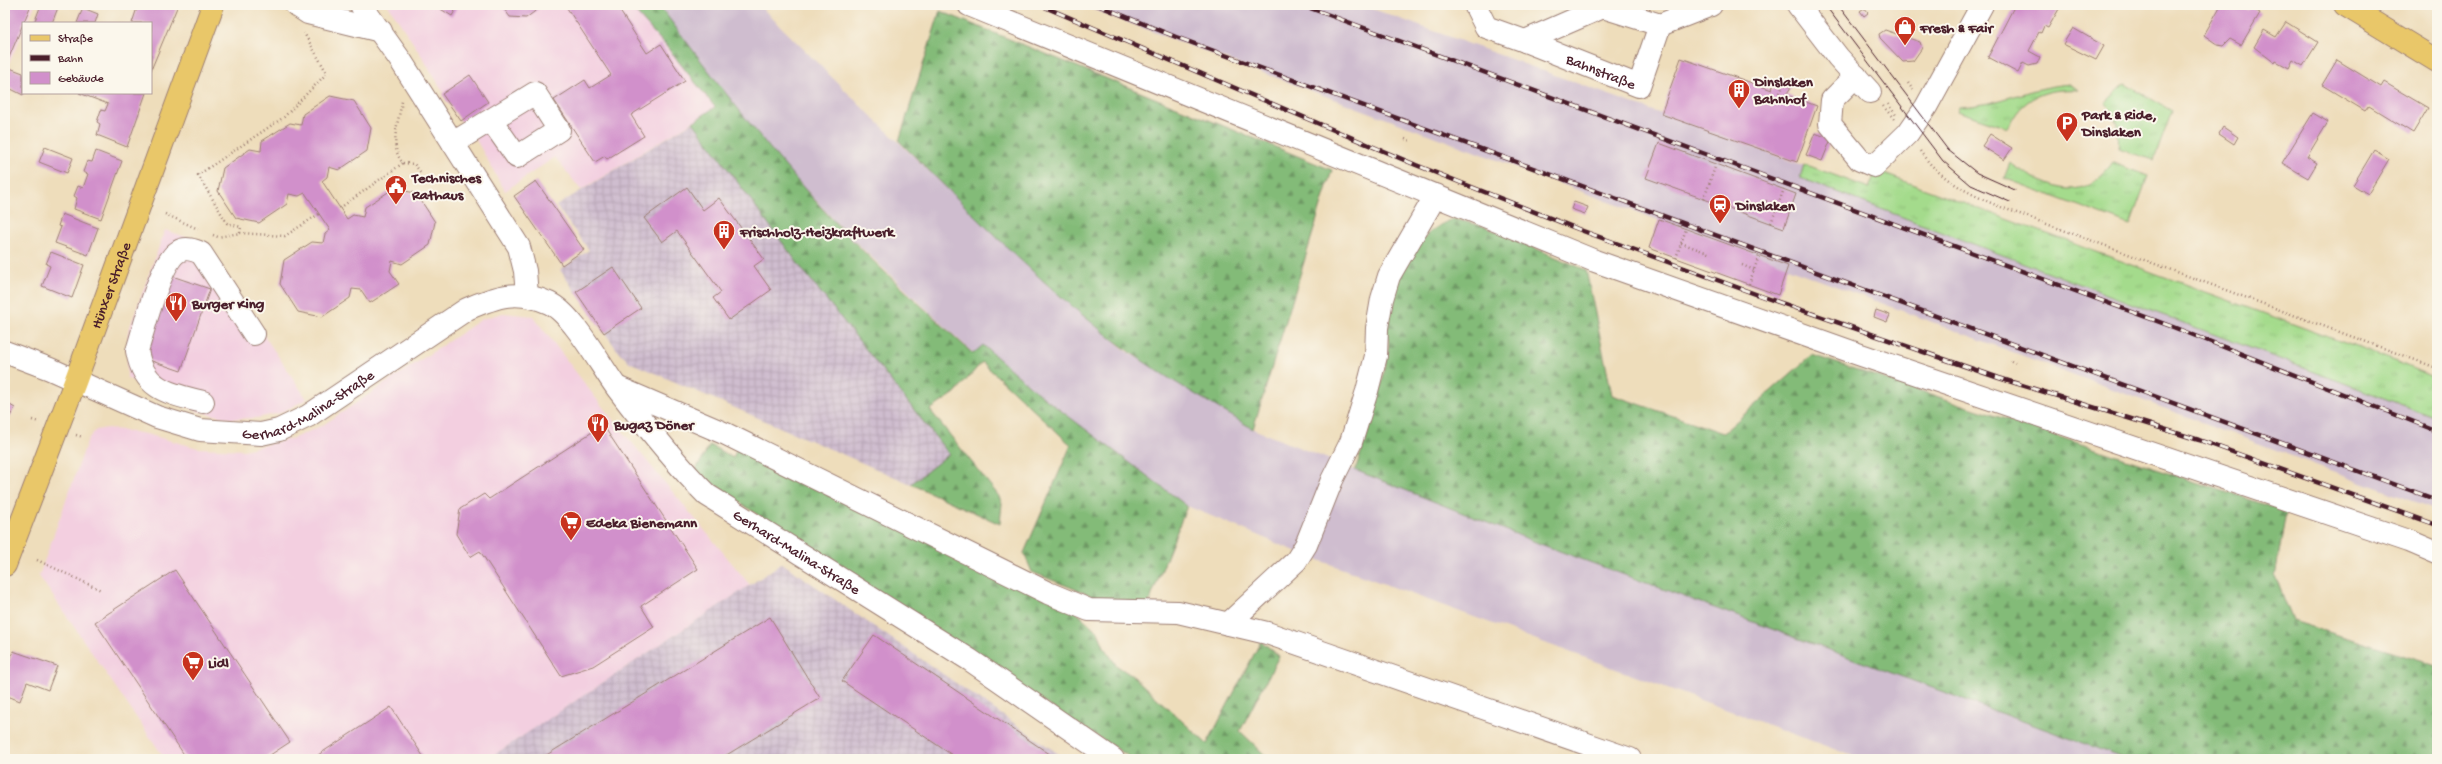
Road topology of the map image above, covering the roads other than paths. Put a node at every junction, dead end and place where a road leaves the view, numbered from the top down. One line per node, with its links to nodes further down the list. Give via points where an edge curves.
1 (212, 5): 20 (main road, Hünxer Straße)
2 (361, 5): 11 (street)
3 (969, 5): 16 (street)
4 (1475, 5): 12 (street, Bahnstraße, via 1486,27)
5 (1711, 5): 10 (street)
6 (1798, 5): 7 (street, via 1863,84 1832,100 1830,124 1860,160 1874,166 1903,126 1924,110)
7 (1982, 5)
8 (2345, 5): 13 (main road)
9 (299, 7): 11 (street)
10 (1660, 25): 12 (street, via 1603,7); 12 (street, Bahnstraße, via 1639,86)
11 (381, 31): 15 (street)
12 (1525, 41)
13 (2437, 60)
14 (491, 120): 15 (street)
15 (453, 143): 17 (street, via 519,247)
16 (1436, 195): 23 (street, via 1595,261 2409,541); 25 (street, via 1389,276 1382,299 1376,356 1367,391 1351,442 1332,480 1306,545 1296,561)
17 (527, 295): 20 (street, Gerhard-Malina-Straße, via 495,297 467,309 308,416 279,430 262,434 200,430 157,417); 21 (street, Gerhard-Malina-Straße, via 550,304 573,324)
18 (254, 334): 22 (street, via 201,253 190,249 180,251 170,260 161,277 137,351 139,363 144,375 155,385 175,395)
19 (5, 352): 20 (street, Gerhard-Malina-Straße, via 50,369)
20 (75, 382): 24 (main road, Hünxer Straße)
21 (617, 388): 25 (street, via 726,434 1088,610 1178,612); 26 (street, Gerhard-Malina-Straße, via 683,471 707,496 970,660)
22 (203, 402)
23 (2437, 553)
24 (5, 565)
25 (1228, 624): 27 (street, via 1267,633)
26 (1113, 759)
27 (1630, 759)

